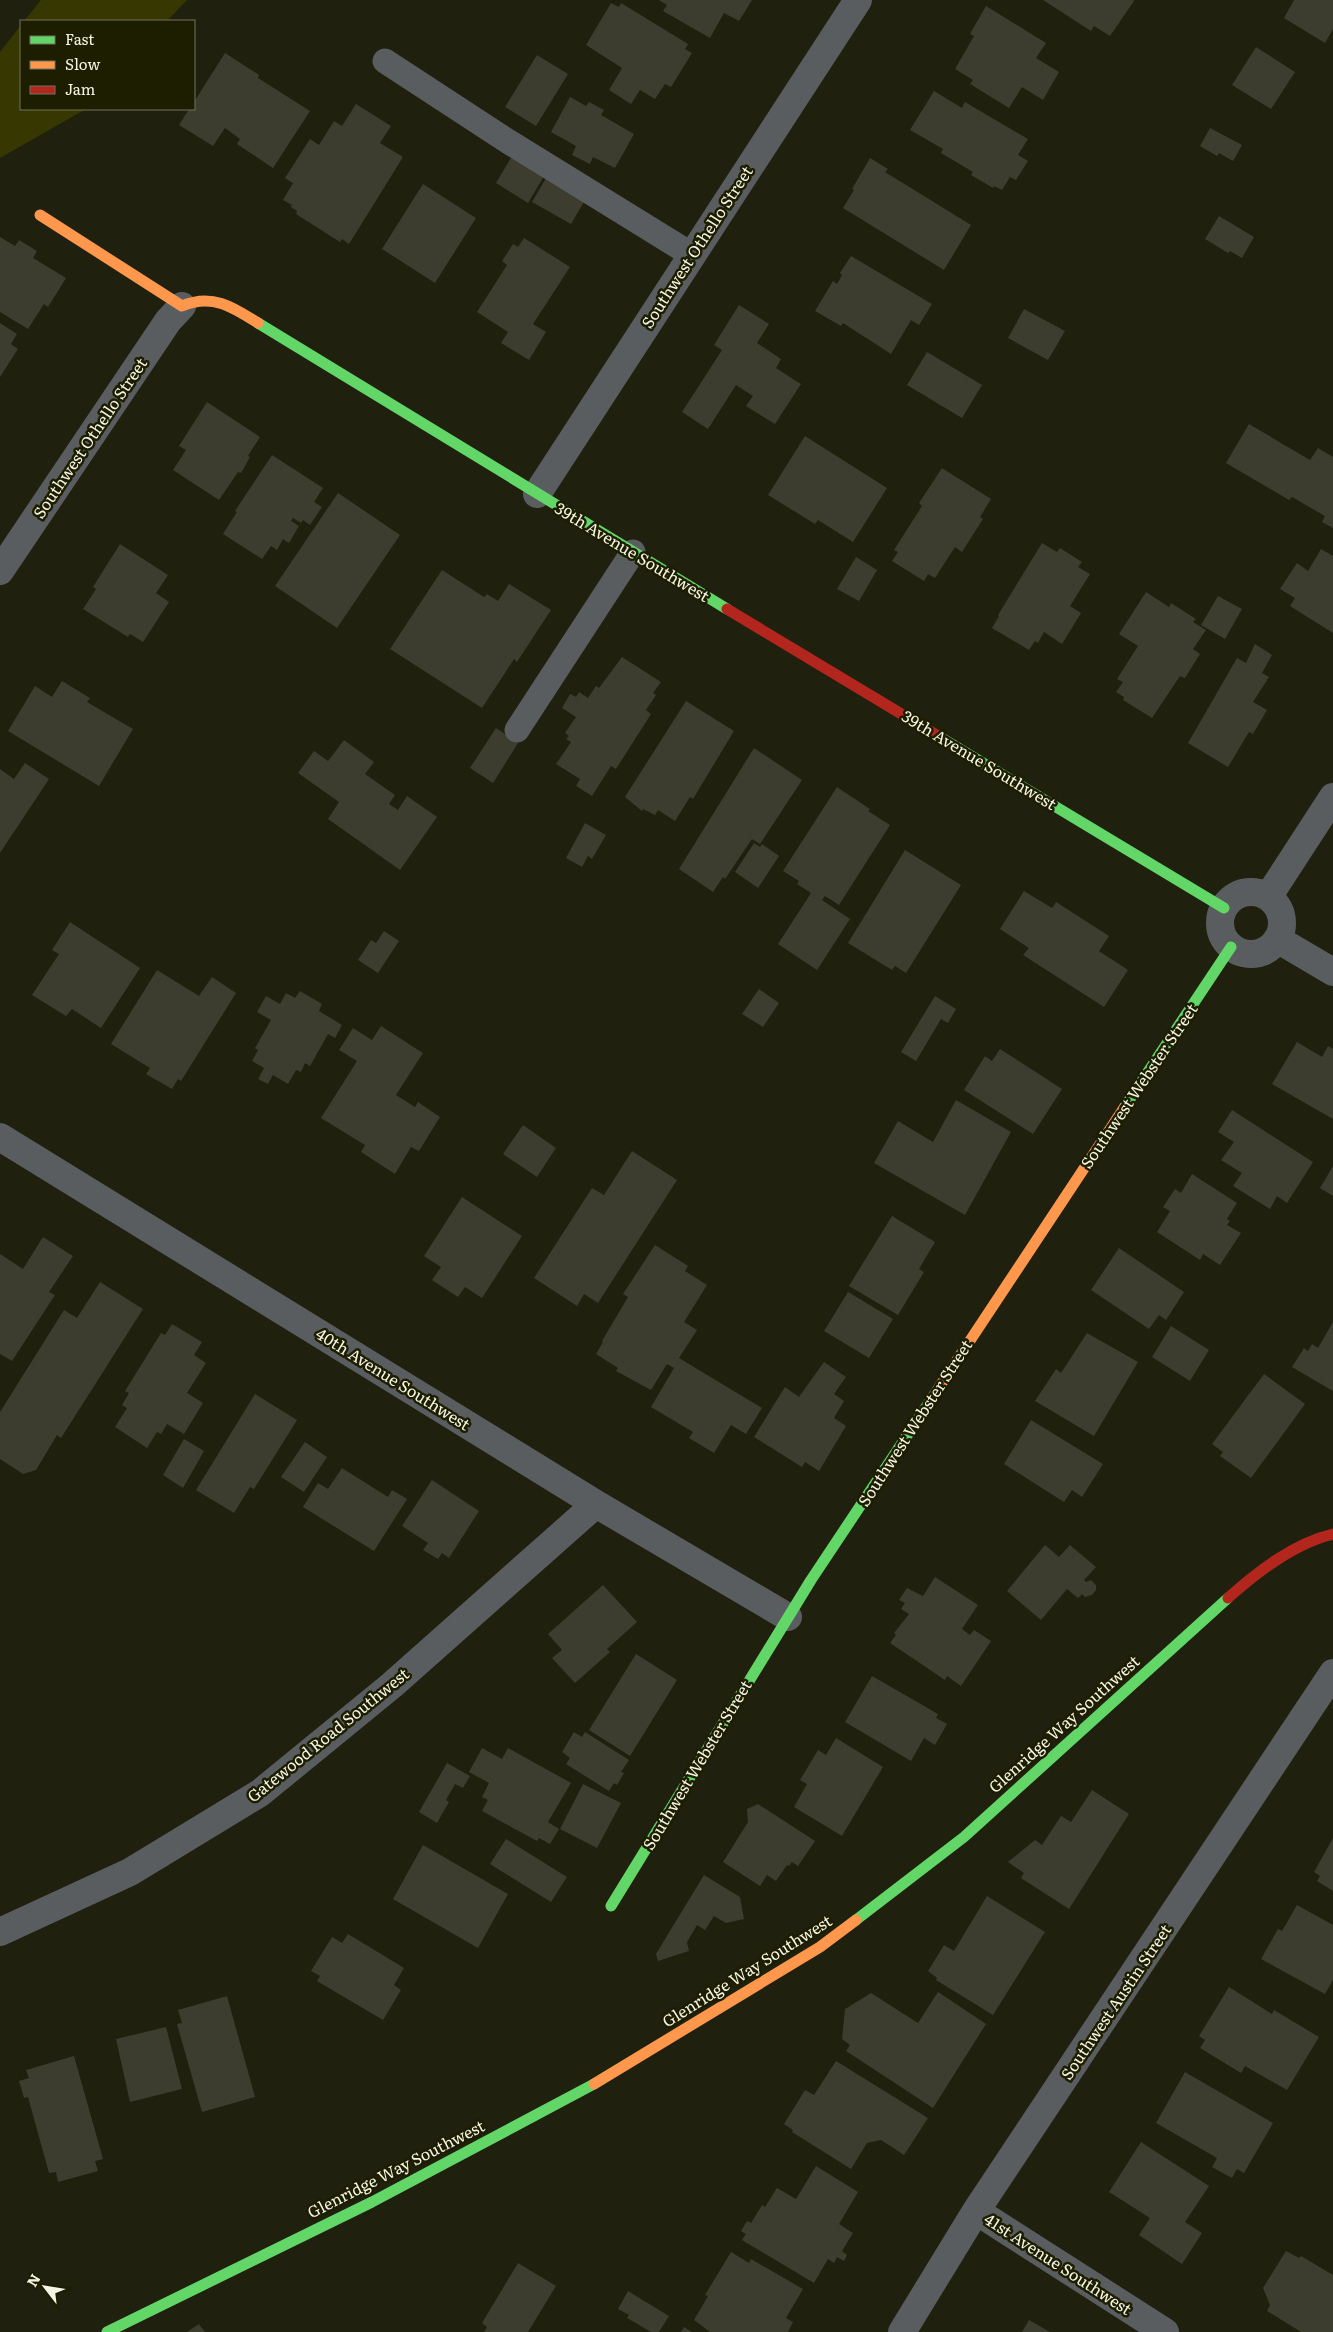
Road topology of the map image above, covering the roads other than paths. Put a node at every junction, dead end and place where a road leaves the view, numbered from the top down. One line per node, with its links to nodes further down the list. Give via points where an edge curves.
1 (858, 0): 4 (street, Southwest Othello Street)
2 (384, 61): 4 (lane)
3 (40, 215): 5 (street)
4 (692, 255): 6 (street, Southwest Othello Street)
5 (182, 306): 6 (street, 39th Avenue Southwest, via 196,299 210,300 241,312); 8 (street, Southwest Othello Street, via 162,329)
6 (537, 494): 7 (street, 39th Avenue Southwest)
7 (632, 552): 9 (lane); 12 (street, 39th Avenue Southwest)
8 (0, 571)
9 (518, 730)
10 (1333, 797): 11 (street)
11 (1268, 897): 12 (street, via 1248,892 1228,901); 13 (street, via 1280,913 1281,928)
12 (1224, 908): 14 (street, via 1219,920 1220,931)
13 (1277, 939): 14 (street, via 1268,949 1249,955); 15 (street)
14 (1231, 948): 19 (street, Southwest Webster Street)
15 (1333, 972)
16 (0, 1136): 17 (street, 40th Avenue Southwest)
17 (596, 1504): 19 (street, 40th Avenue Southwest); 22 (street, Gatewood Road Southwest, via 392,1685 260,1793 130,1872)
18 (1333, 1534): 24 (street, Glenridge Way Southwest, via 1312,1539 1248,1580 964,1837 820,1947 582,2090 372,2202)
19 (788, 1617): 21 (street, Southwest Webster Street)
20 (1333, 1674): 23 (street, Southwest Austin Street)
21 (610, 1906)
22 (0, 1932)
23 (976, 2211): 25 (street, Southwest Austin Street); 26 (street, 41st Avenue Southwest)
24 (108, 2332)
25 (902, 2332)
26 (1165, 2332)

